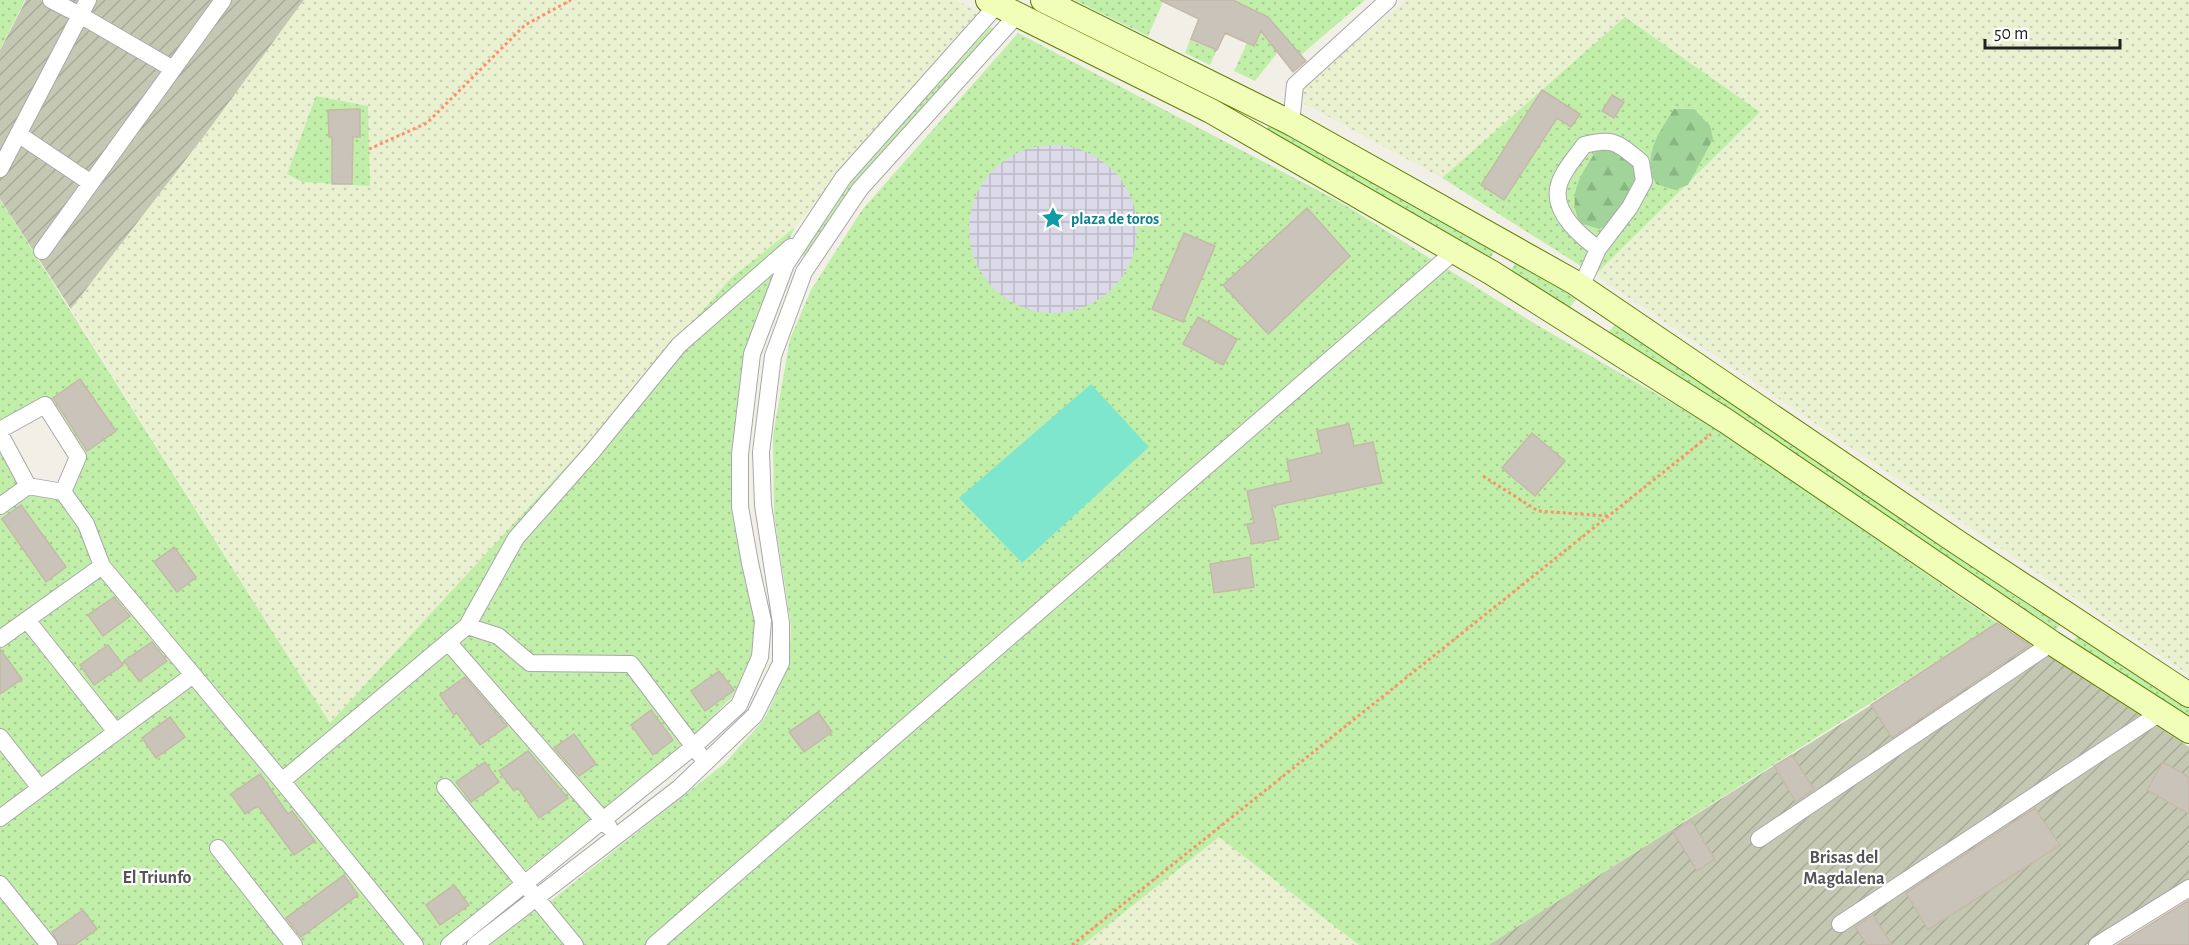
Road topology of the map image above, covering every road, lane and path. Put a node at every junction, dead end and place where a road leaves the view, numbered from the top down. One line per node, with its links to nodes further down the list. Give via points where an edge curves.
1 (51, 0): 6 (street)
2 (223, 0): 8 (street)
3 (571, 0): 11 (path, via 525,26 427,123)
4 (1043, 0): 9 (main road)
5 (1388, 0): 9 (street, via 1295,85)
6 (84, 7): 8 (street); 10 (street)
7 (1000, 7): 14 (street, via 843,178); 17 (main road, via 1221,117); 39 (street, via 860,189 804,272 773,357 761,452 763,505 781,622 781,663 755,715)
8 (173, 69): 13 (street)
9 (1291, 123): 18 (main road)
10 (18, 135): 12 (street); 13 (street)
11 (369, 149)
12 (0, 169)
13 (91, 183): 16 (street)
14 (804, 237): 28 (street, via 679,345 516,538); 38 (street, via 786,264 752,354 740,454 740,507 763,621 760,657 739,705)
15 (1598, 249): 15 (street, via 1644,181 1641,162 1621,145 1602,140 1584,145 1558,188 1558,201 1565,216); 18 (street)
16 (42, 251)
17 (1455, 251): 19 (main road); 59 (street)
18 (1581, 287): 33 (main road)
19 (1726, 422): 25 (path); 31 (main road)
20 (0, 432): 22 (street); 23 (street, via 45,405 78,458)
21 (1483, 476): 25 (path, via 1538,511)
22 (28, 486): 23 (street); 24 (street)
23 (63, 492): 26 (street, via 86,524)
24 (0, 506)
25 (1608, 516): 60 (path)
26 (102, 566): 27 (street); 32 (street)
27 (27, 620): 29 (street); 36 (street)
28 (467, 626): 30 (street); 38 (street, via 498,636 530,663 632,664)
29 (0, 639)
30 (448, 642): 40 (street); 44 (street)
31 (2052, 643): 34 (main road); 46 (street)
32 (193, 675): 36 (street); 40 (street)
33 (2189, 695)
34 (2160, 712): 35 (main road); 52 (street)
35 (2189, 731)
36 (116, 732): 42 (street)
37 (0, 737): 42 (street)
38 (693, 747): 39 (street); 44 (street)
39 (706, 762): 45 (street)
40 (282, 781): 56 (street)
41 (445, 787): 49 (street)
42 (40, 788): 43 (street)
43 (0, 818)
44 (603, 820): 45 (street); 49 (street)
45 (617, 836): 51 (street)
46 (1759, 839)
47 (218, 848): 55 (street)
48 (0, 884): 54 (street)
49 (524, 884): 51 (street); 53 (street)
50 (2189, 888): 61 (street)
51 (536, 898): 57 (street); 58 (street)
52 (1840, 924)
53 (450, 944)
54 (49, 945)
55 (294, 945)
56 (415, 945)
57 (475, 945)
58 (575, 945)
59 (654, 945)
60 (1072, 945)
61 (2097, 945)

